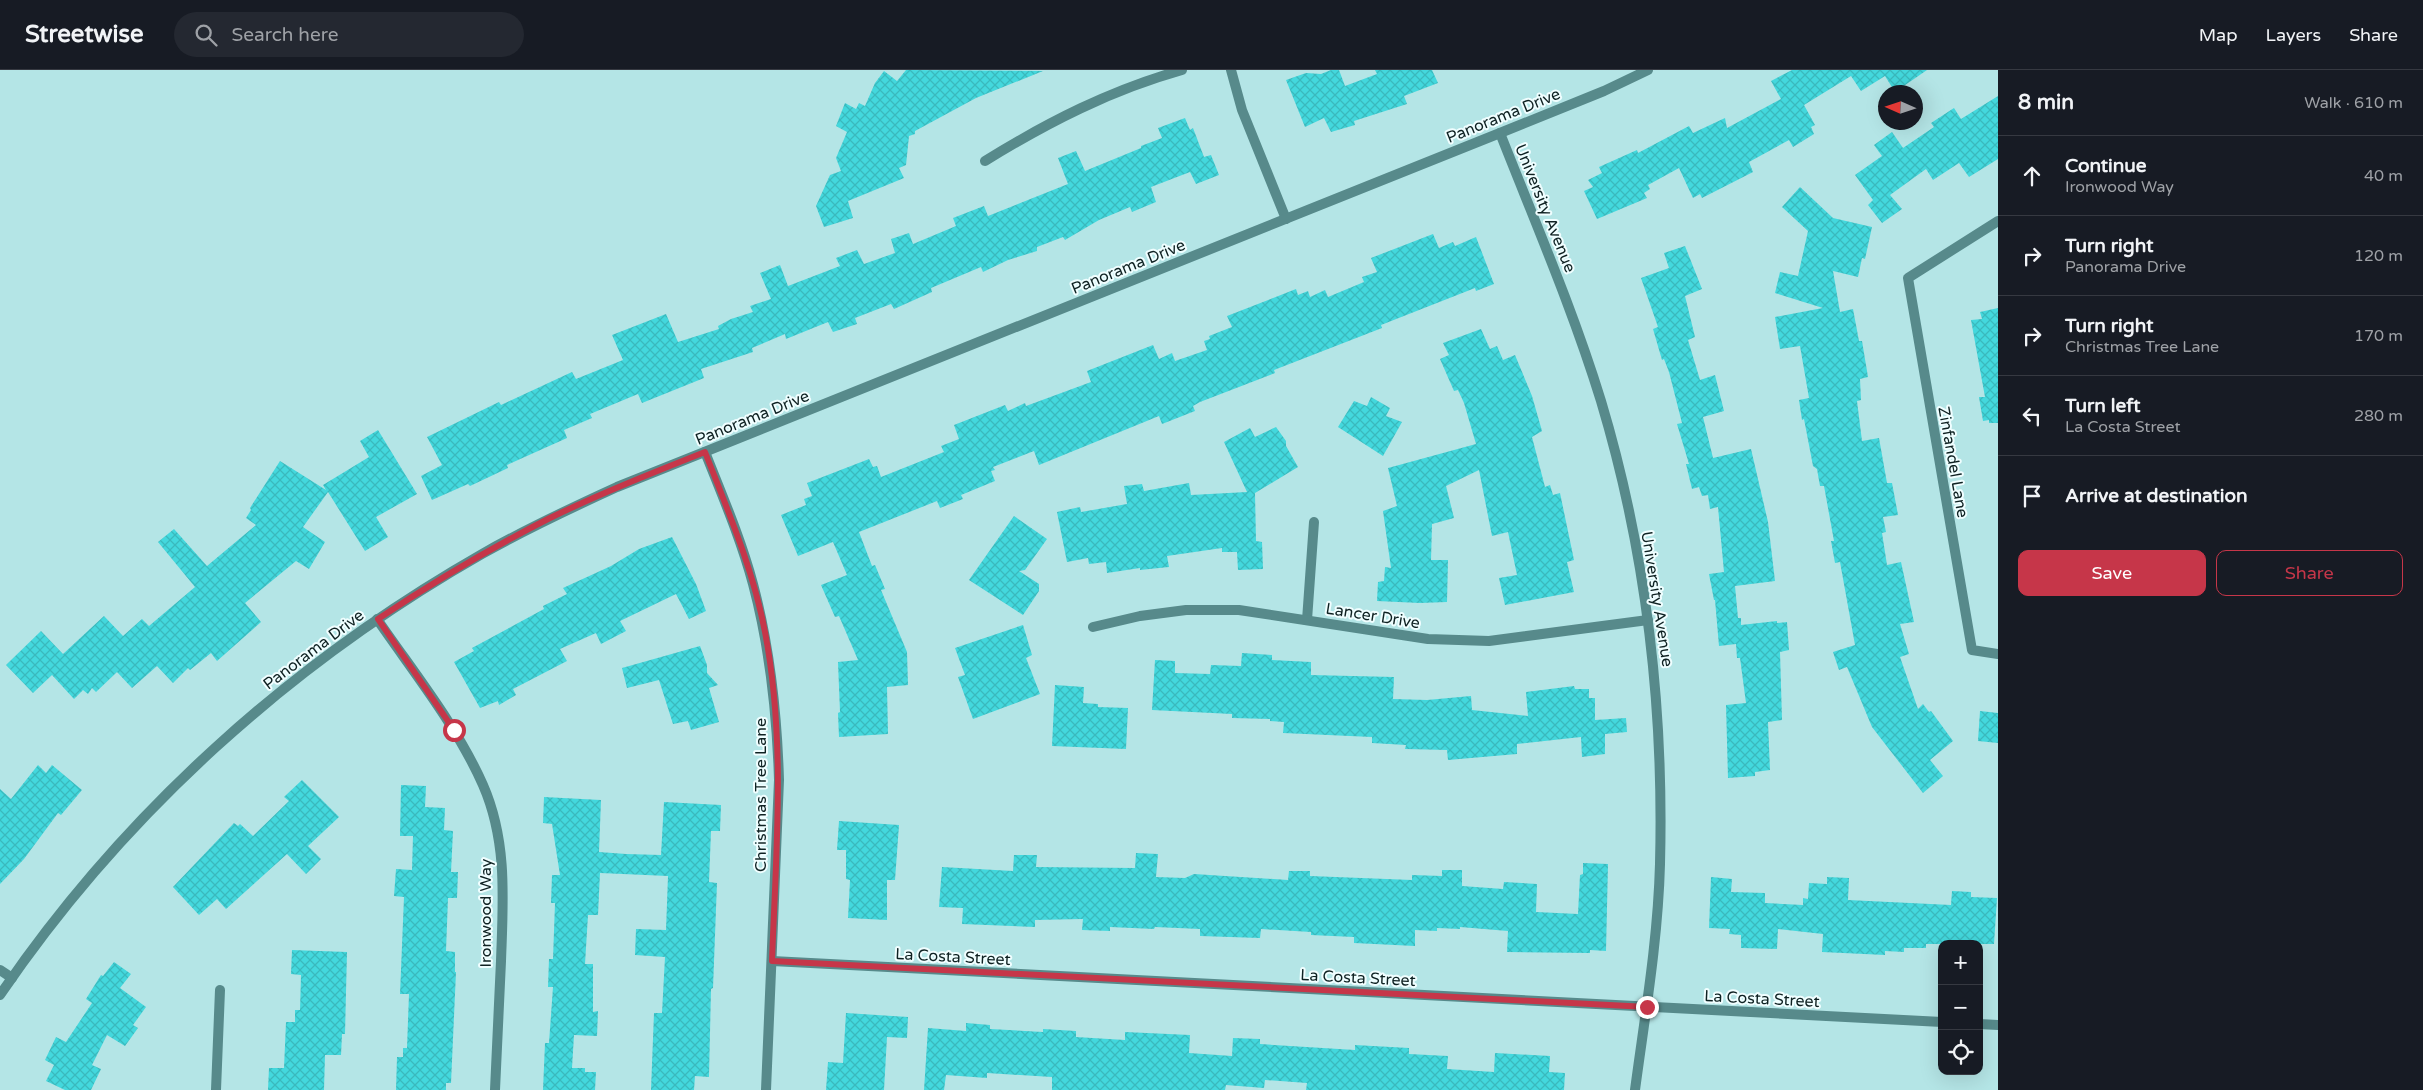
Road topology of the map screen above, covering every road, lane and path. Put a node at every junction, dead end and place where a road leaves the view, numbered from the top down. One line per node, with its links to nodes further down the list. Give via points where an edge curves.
1 (1182, 70): 5 (street, via 1146,80 1091,102 1038,128)
2 (1231, 70): 6 (street, via 1242,110)
3 (1648, 70): 4 (street, Panorama Drive)
4 (1500, 133): 6 (street, Panorama Drive); 12 (street, University Avenue, via 1578,330 1601,402 1623,483)
5 (985, 161)
6 (1286, 219): 8 (street, Panorama Drive)
7 (1998, 221): 14 (street, Zinfandel Lane, via 1908,278 1972,650)
8 (705, 452): 10 (street, Panorama Drive, via 617,487 549,519 483,553); 15 (street, Christmas Tree Lane, via 753,582 773,680 779,780)
9 (1314, 522): 11 (street)
10 (378, 619): 17 (street, Panorama Drive, via 284,688 227,736 155,805 64,910); 25 (street, Ironwood Way, via 466,750 495,820 504,888)
11 (1307, 620): 12 (street, Lancer Drive, via 1449,641 1489,641); 13 (street, Lancer Drive, via 1239,610 1186,610)
12 (1648, 620): 20 (street, University Avenue, via 1656,688 1661,788 1660,867)
13 (1093, 627)
14 (1998, 654)
15 (772, 961): 20 (street, La Costa Street); 26 (street, Christmas Tree Lane)
16 (0, 970): 17 (street)
17 (12, 978): 19 (street, Panorama Drive)
18 (220, 990): 24 (street)
19 (0, 995)
20 (1647, 1007): 21 (street, La Costa Street); 27 (street, University Avenue)
21 (1938, 1022)
22 (1983, 1024): 23 (street)
23 (1998, 1025)
24 (216, 1090)
25 (495, 1090)
26 (766, 1090)
27 (1635, 1090)

